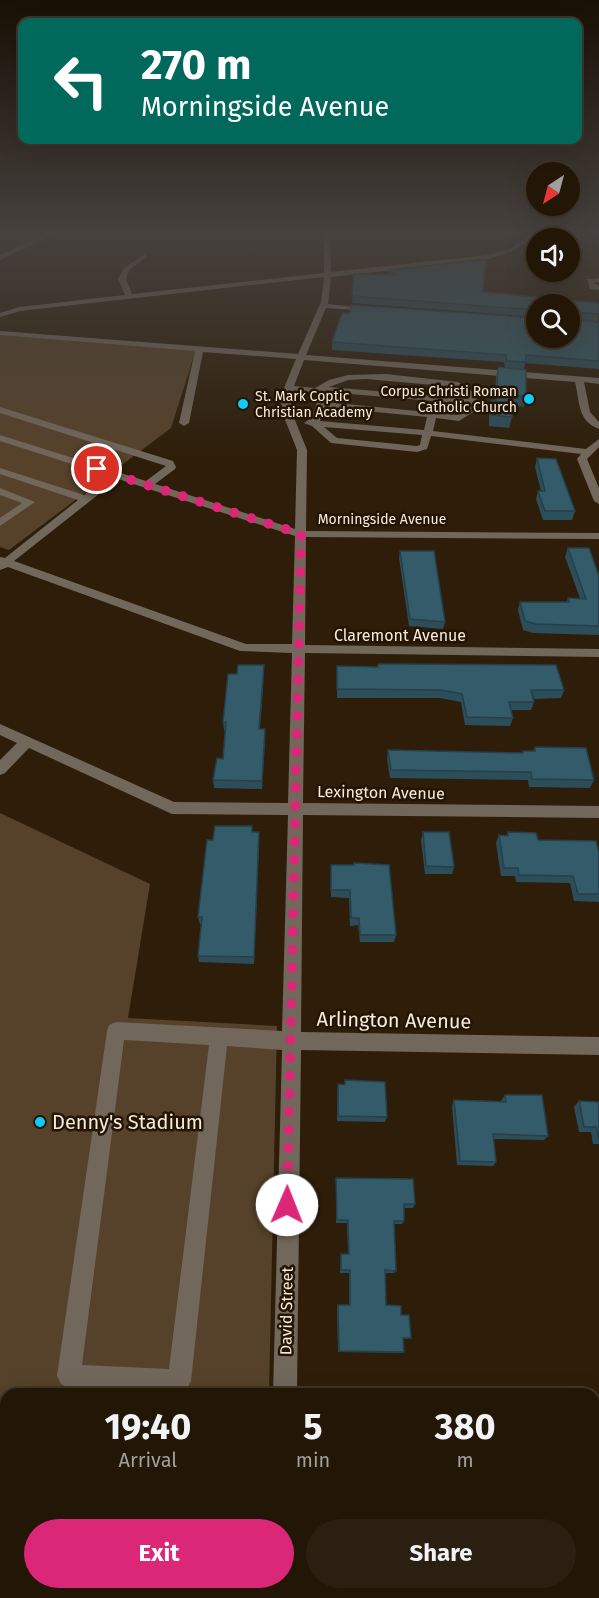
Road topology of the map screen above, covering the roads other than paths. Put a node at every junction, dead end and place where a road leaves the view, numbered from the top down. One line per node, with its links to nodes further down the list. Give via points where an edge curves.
1 (32, 308): 5 (street)
2 (322, 308): 8 (street, David Street)
3 (346, 308): 4 (street)
4 (382, 310)
5 (0, 315)
6 (0, 333): 7 (street)
7 (199, 350): 8 (street); 17 (street)
8 (302, 357): 9 (street); 11 (street, David Street)
9 (579, 380): 10 (street); 20 (street, via 584,416)
10 (599, 381)
11 (289, 388): 12 (street); 19 (street, David Street, via 285,405)
12 (319, 389): 13 (street); 13 (street, via 351,375 458,385 472,394); 14 (street)
13 (472, 402): 16 (street, via 473,409 459,418)
14 (321, 404): 16 (street); 18 (street)
15 (0, 410): 25 (street)
16 (432, 415): 21 (street)
17 (184, 423)
18 (314, 423): 19 (street); 21 (street); 21 (street, via 334,441 417,449 424,447)
19 (291, 425): 35 (street, David Street, via 302,450)
20 (599, 426)
21 (428, 433): 24 (street)
22 (0, 438): 27 (street, Morningside Avenue)
23 (599, 442): 24 (street)
24 (586, 452): 33 (street, via 582,459)
25 (151, 466): 29 (street); 30 (street, via 169,463 171,467)
26 (0, 471): 28 (street)
27 (116, 475): 29 (street, Morningside Avenue); 32 (street)
28 (17, 476): 31 (street); 32 (street)
29 (132, 481): 30 (street, Morningside Avenue)
30 (147, 486): 35 (street, Morningside Avenue)
31 (0, 489): 34 (street, via 30,501)
32 (86, 500): 37 (street)
33 (599, 501)
34 (0, 523)
35 (301, 534): 36 (street, Morningside Avenue); 38 (street, David Street)
36 (599, 536)
37 (2, 563): 38 (street, Claremont Avenue, via 228,644)
38 (300, 650): 39 (street, Claremont Avenue); 43 (street, David Street)
39 (599, 653)
40 (0, 729): 41 (street, Lexington Avenue)
41 (27, 742): 42 (street); 43 (street, Lexington Avenue, via 172,808)
42 (0, 769)
43 (296, 809): 44 (street, Lexington Avenue); 46 (street, David Street)
44 (599, 812)
45 (219, 1037): 45 (street, Arlington Avenue, via 179,1381 69,1376 116,1031); 46 (street, Arlington Avenue)
46 (290, 1041): 47 (street, Arlington Avenue); 48 (street, David Street)
47 (599, 1046)
48 (285, 1388)

